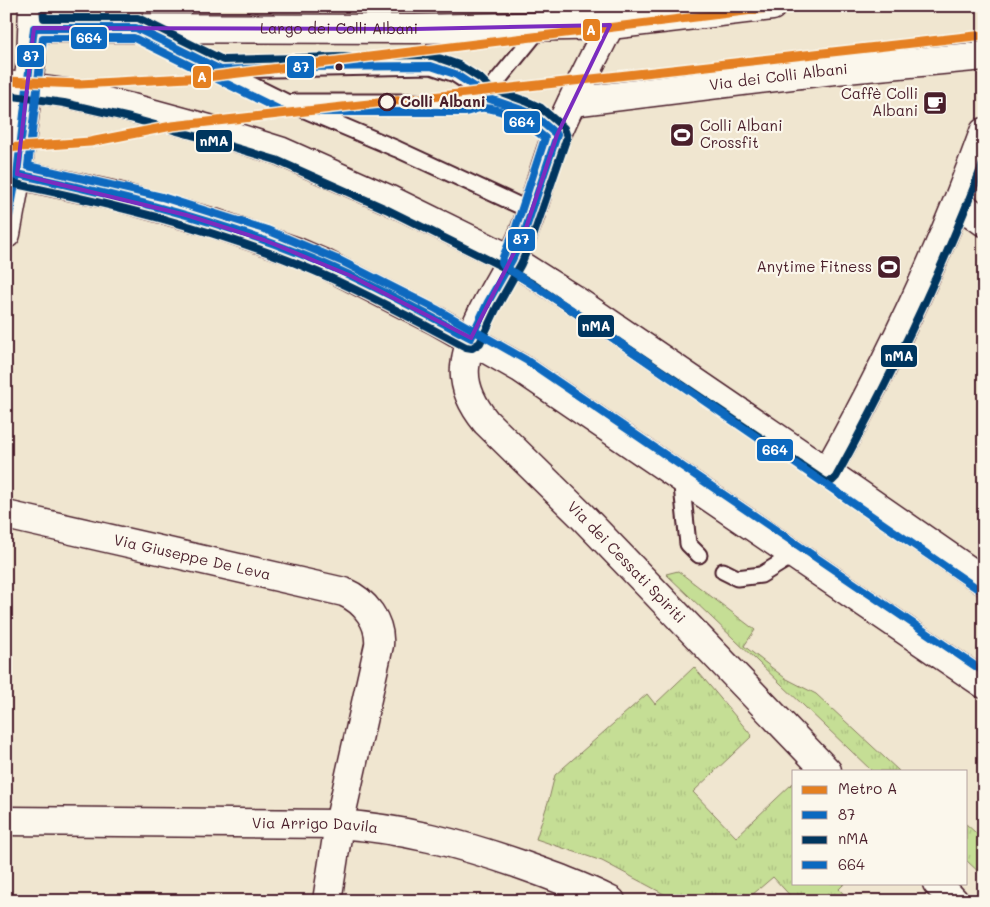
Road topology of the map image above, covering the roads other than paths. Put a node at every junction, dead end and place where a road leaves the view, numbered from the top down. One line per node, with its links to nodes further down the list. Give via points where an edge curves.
1 (772, 6): 2 (street)
2 (614, 15): 5 (street, Largo dei Colli Albani); 12 (street)
3 (33, 17): 6 (street, Largo dei Colli Albani); 9 (street, Largo dei Colli Albani)
4 (411, 18): 5 (street, Largo dei Colli Albani); 6 (street, Largo dei Colli Albani)
5 (540, 27): 10 (lane)
6 (136, 28): 8 (lane, Largo dei Colli Albani)
7 (984, 56): 12 (street, Via dei Colli Albani, via 816,72)
8 (220, 70): 10 (lane, Largo dei Colli Albani, via 420,65 455,74); 11 (lane, Largo dei Colli Albani)
9 (17, 87): 15 (street, Largo dei Colli Albani); 20 (street, via 66,93 132,108 280,151)
10 (484, 97): 11 (lane, Largo dei Colli Albani, via 466,102); 14 (lane, Largo dei Colli Albani, via 525,110)
11 (286, 102): 17 (lane, Largo dei Colli Albani)
12 (572, 102): 14 (street)
13 (984, 132): 16 (street)
14 (557, 135): 17 (street)
15 (12, 173): 19 (street, Largo dei Colli Albani); 21 (street, via 169,210 264,240 349,275)
16 (958, 203): 18 (street); 22 (street, via 883,364)
17 (531, 211): 20 (street)
18 (984, 222)
19 (6, 234)
20 (512, 260): 21 (street, Via dei Cessati Spiriti); 22 (street)
21 (470, 338): 23 (street); 30 (street, Via dei Cessati Spiriti, via 465,367 466,385 486,422 581,515)
22 (828, 472): 28 (street)
23 (681, 477): 25 (lane, via 688,544); 26 (street)
24 (6, 515): 32 (street, Via Giuseppe De Leva, via 344,592 357,599 379,632 378,652)
25 (699, 554)
26 (795, 554): 27 (lane, via 761,576 737,578); 29 (street)
27 (723, 571)
28 (984, 581)
29 (984, 684)
30 (825, 770)
31 (6, 821): 32 (street, Via Arrigo Davila)
32 (339, 824): 34 (street); 35 (street, Via Arrigo Davila, via 380,828 447,842 556,876)
33 (938, 884): 36 (street)
34 (327, 901)
35 (611, 901)
36 (954, 901)

